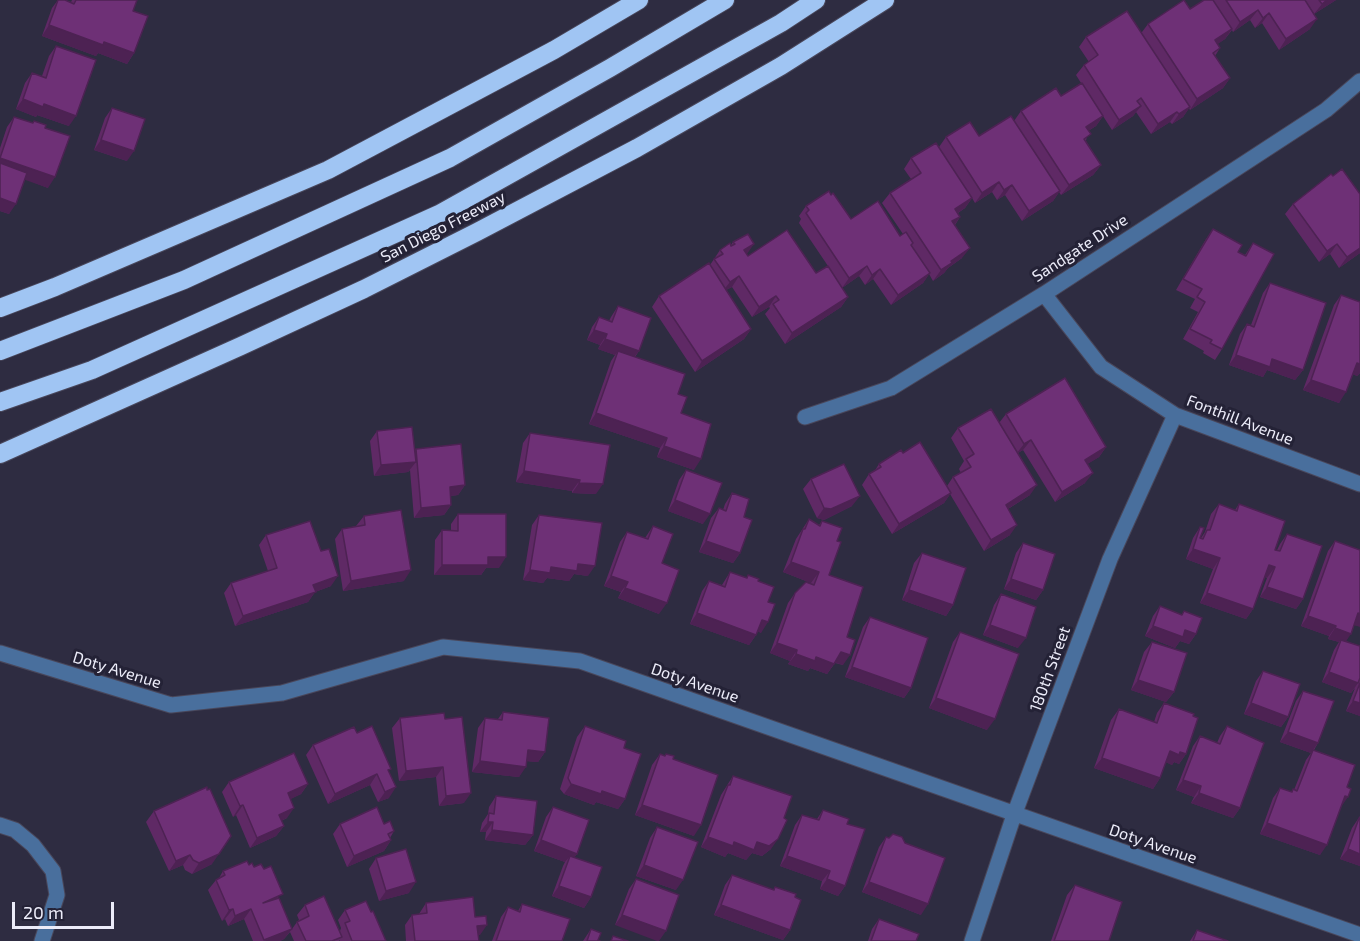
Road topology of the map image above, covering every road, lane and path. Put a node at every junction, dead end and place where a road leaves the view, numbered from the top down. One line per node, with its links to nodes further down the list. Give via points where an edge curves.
1 (639, 0): 7 (highway, via 554,50 328,170)
2 (725, 0): 8 (highway, via 450,158 183,280)
3 (816, 0): 9 (highway, via 440,214 92,370)
4 (885, 0): 12 (highway, San Diego Freeway, via 781,66 637,148 477,232 272,332)
5 (1360, 81): 6 (street, Sandgate Drive, via 1326,110)
6 (1044, 294): 10 (street, Fonthill Avenue, via 1101,367); 11 (street, Sandgate Drive, via 891,388)
7 (0, 308)
8 (0, 351)
9 (0, 402)
10 (1175, 415): 13 (street, Fonthill Avenue); 15 (street, 180th Street, via 1110,559)
11 (805, 417)
12 (0, 454)
13 (1360, 484)
14 (0, 653): 15 (street, Doty Avenue, via 171,705 282,693 443,647 580,661)
15 (1014, 815): 17 (street, Doty Avenue); 19 (street, 180th Street)
16 (0, 825): 18 (street, via 15,830 33,845 53,871 57,896)
17 (1360, 935)
18 (42, 941)
19 (972, 941)

